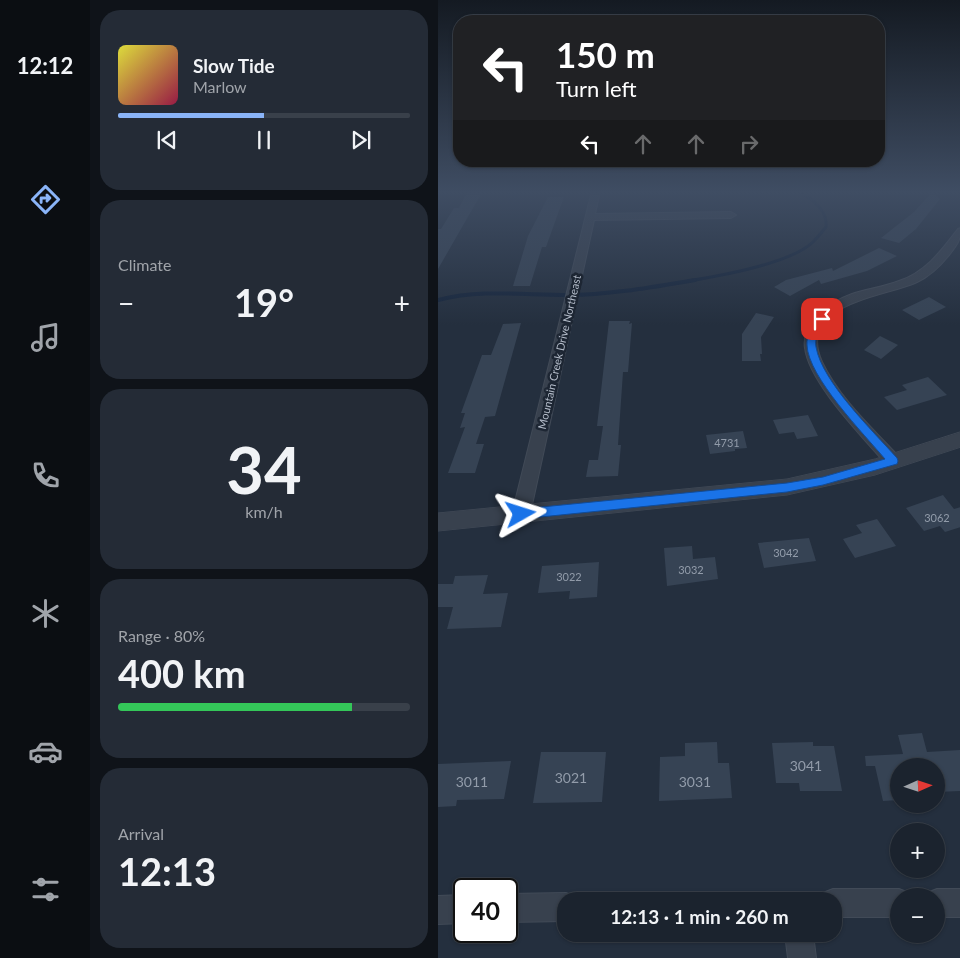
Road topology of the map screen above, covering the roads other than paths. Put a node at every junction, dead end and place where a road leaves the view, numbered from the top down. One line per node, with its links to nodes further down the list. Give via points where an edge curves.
1 (586, 236): 5 (street, Mountain Creek Drive Northeast)
2 (957, 236): 4 (street, via 930,269 908,282 844,302 822,319 812,337 811,347 820,371)
3 (960, 439): 4 (street)
4 (893, 461): 5 (street, via 823,481 787,487)
5 (521, 514): 6 (street)
6 (438, 522)
7 (842, 903): 8 (street)
8 (890, 903)
9 (945, 903): 10 (street)
10 (960, 903)
11 (557, 907): 12 (street)
12 (518, 908)
13 (453, 909): 14 (street)
14 (438, 910)
15 (800, 942): 16 (street)
16 (802, 958)

